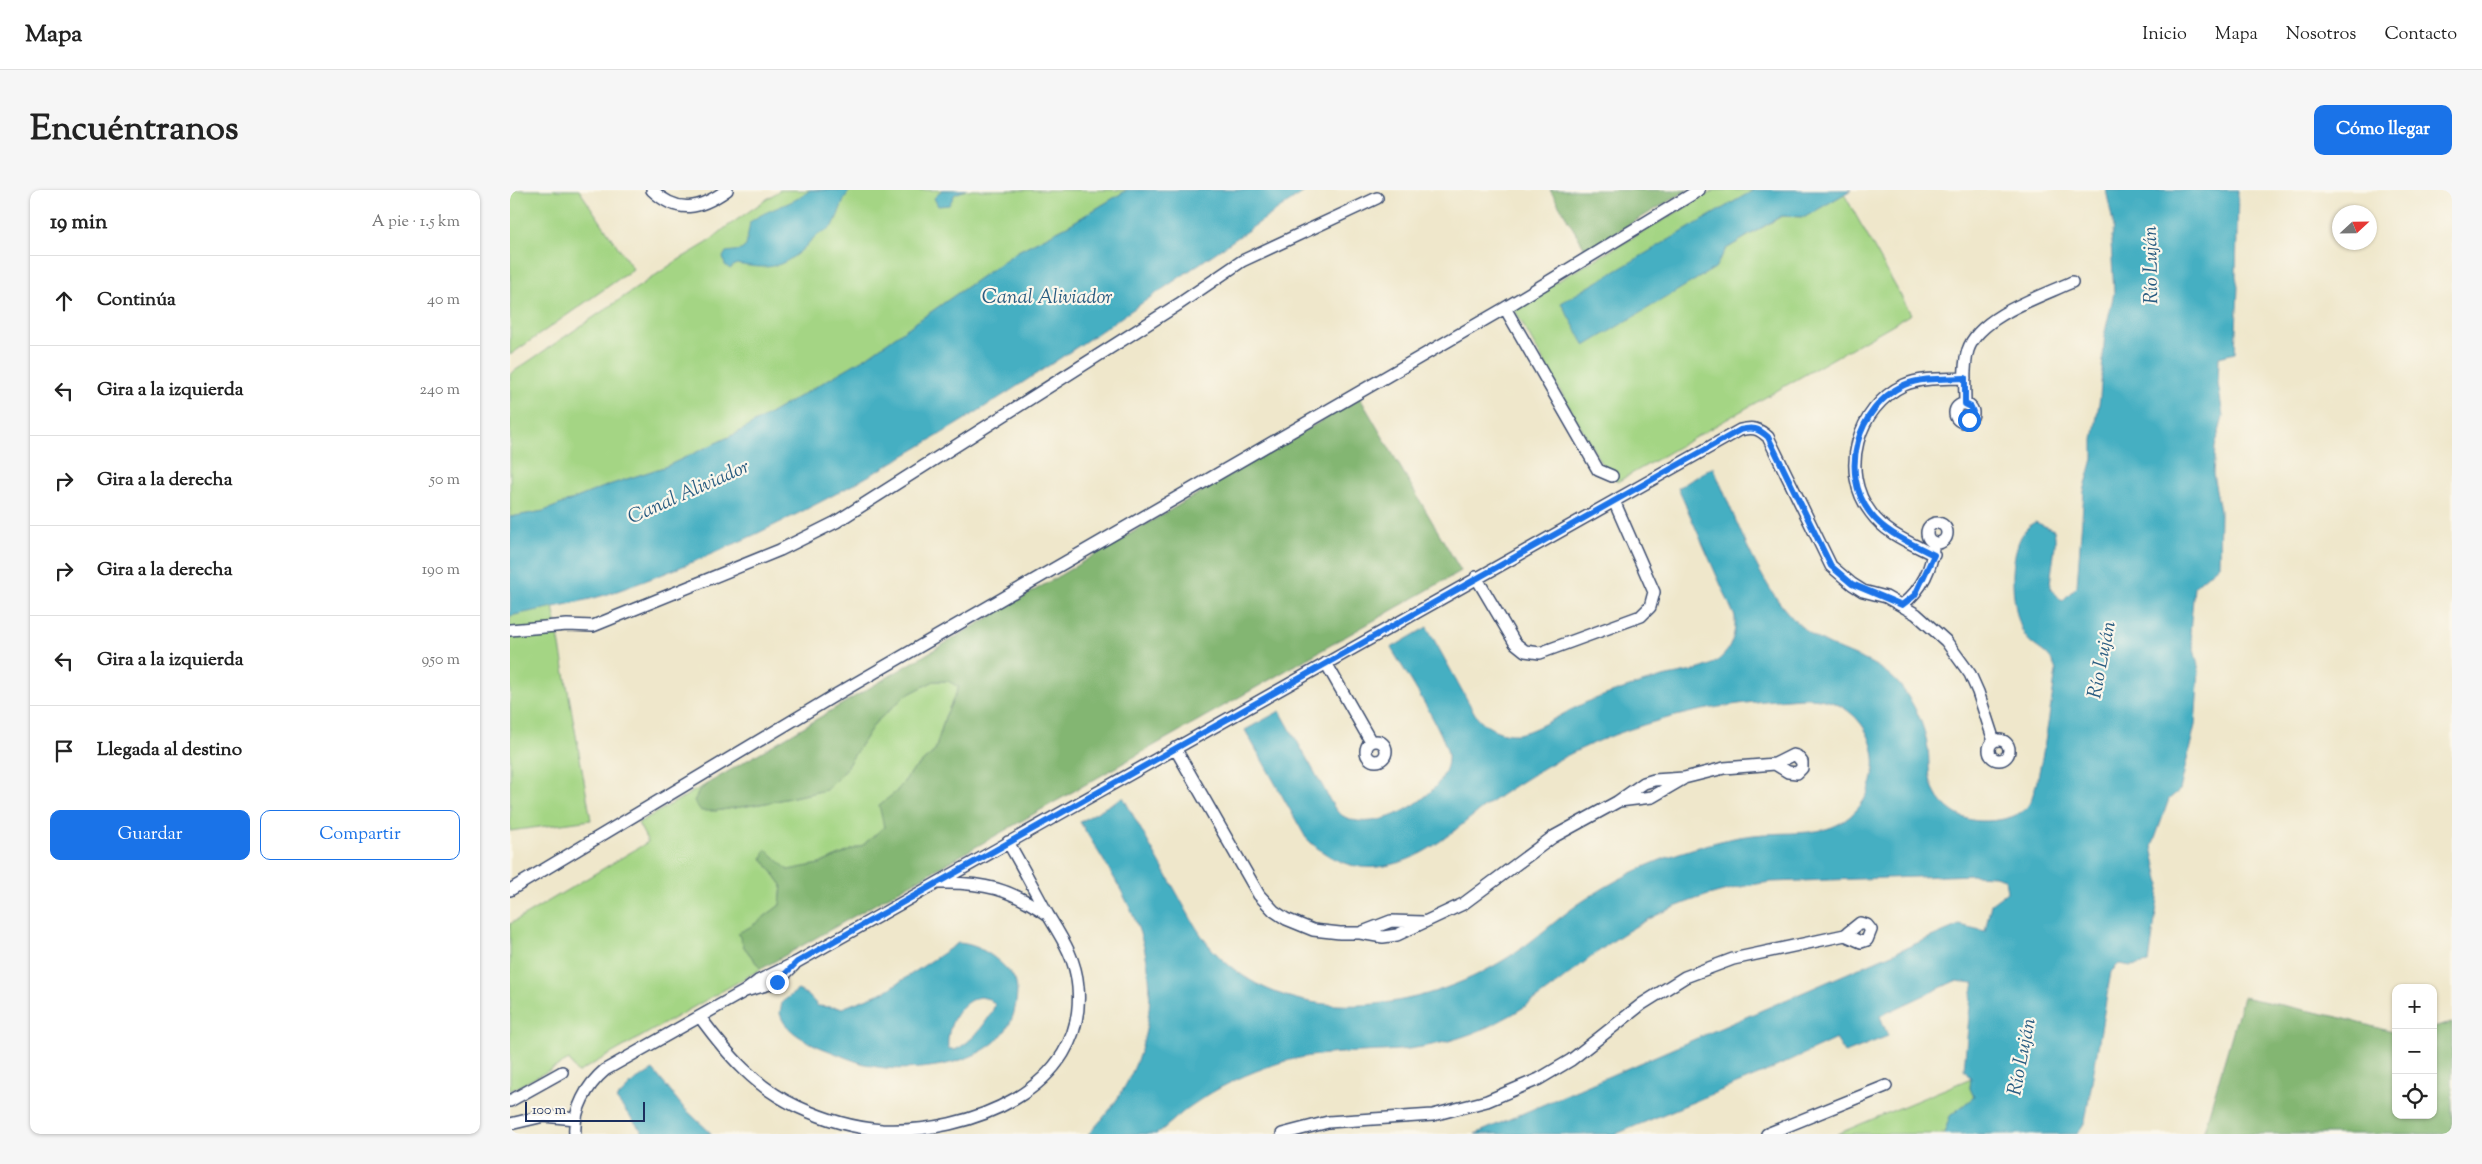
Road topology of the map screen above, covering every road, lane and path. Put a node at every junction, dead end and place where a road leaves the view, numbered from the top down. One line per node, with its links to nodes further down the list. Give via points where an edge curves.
1 (652, 190): 2 (street, via 664,200 686,208 706,204)
2 (727, 190)
3 (1699, 190): 6 (street)
4 (1377, 198): 15 (street, via 1242,261 836,522 780,550 594,626)
5 (2072, 282): 7 (street, via 1997,317 1983,328 1967,352)
6 (1505, 308): 9 (street, via 1598,470); 23 (street, via 840,692)
7 (1965, 378): 8 (street); 12 (street, via 1923,380 1904,385 1890,394 1876,407 1855,449 1853,470 1870,512 1890,532)
8 (1965, 404)
9 (1612, 476)
10 (1614, 501): 13 (street); 13 (street, via 1654,592 1650,606 1641,616 1540,653 1531,653 1515,643); 14 (street, via 1740,430 1758,429 1768,437 1775,450 1831,566 1857,588)
11 (1933, 542): 12 (street)
12 (1934, 555): 14 (street, via 1915,595)
13 (1476, 577): 16 (street)
14 (1902, 605): 17 (street, via 1932,627 1958,656 1978,692)
15 (510, 630)
16 (1326, 663): 18 (street); 19 (street)
17 (1994, 741)
18 (1371, 742)
19 (1175, 748): 20 (street, via 1266,904 1286,919 1314,930 1390,937 1464,904 1553,838 1644,783 1724,768); 21 (street)
20 (1775, 764)
21 (1008, 842): 22 (street); 24 (street)
22 (938, 883): 24 (street, via 998,887); 26 (street, via 797,962 777,982 745,991)
23 (510, 890)
24 (1049, 915): 26 (street, via 1065,942 1076,972 1079,1001 1073,1034 1058,1061 1040,1082 1018,1098 973,1119 942,1127 900,1130 857,1126 821,1116 783,1099 749,1075 720,1045)
25 (1845, 935): 33 (street, via 1733,958 1685,977 1642,1004 1571,1060 1539,1079 1487,1101 1416,1117 1318,1124)
26 (700, 1017): 30 (street, via 615,1063 601,1074 586,1093)
27 (562, 1072): 29 (street)
28 (1886, 1086): 34 (street)
29 (510, 1101)
30 (575, 1119): 31 (street, via 544,1116); 32 (street)
31 (510, 1124)
32 (575, 1134)
33 (1282, 1134)
34 (1768, 1134)

